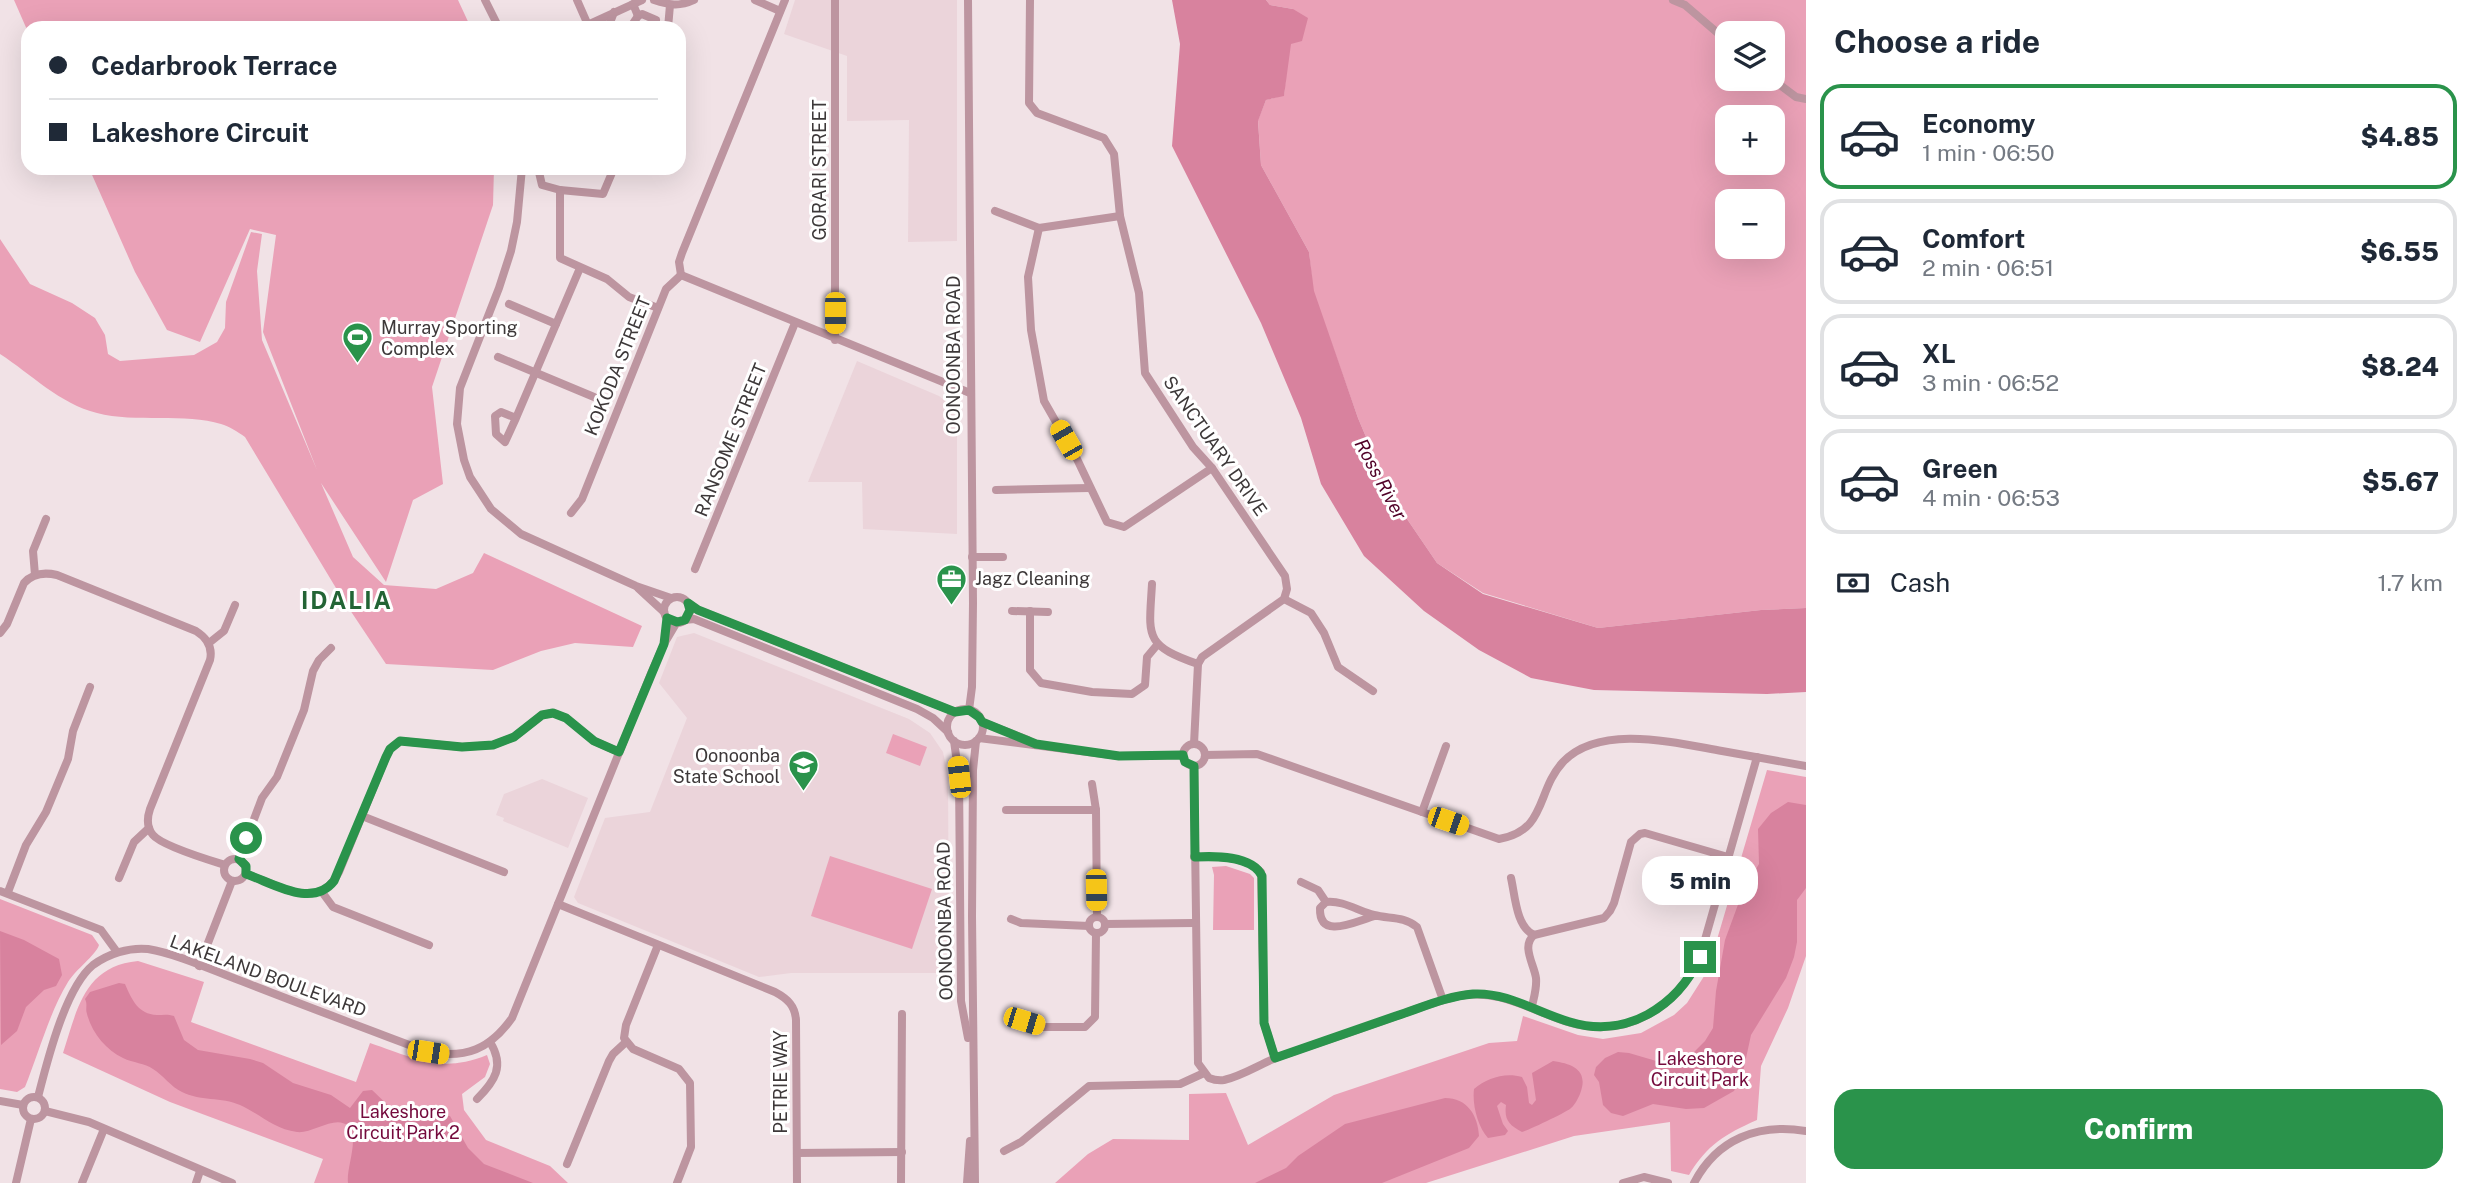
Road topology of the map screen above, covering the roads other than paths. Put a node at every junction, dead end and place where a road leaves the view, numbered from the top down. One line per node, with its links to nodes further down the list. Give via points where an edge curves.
1 (485, 0): 18 (street)
2 (577, 0): 19 (street)
3 (642, 0): 12 (street)
4 (654, 0): 13 (street)
5 (694, 0): 13 (street)
6 (755, 0): 14 (street)
7 (785, 0): 14 (street, KOKODA STREET)
8 (835, 0): 40 (street, GORARI STREET)
9 (968, 0): 43 (street, OONOONBA ROAD)
10 (1030, 0): 32 (street, SANCTUARY DRIVE, via 1029,103 1037,113 1104,138 1114,154)
11 (1673, 0): 24 (street)
12 (626, 4): 15 (street); 16 (street)
13 (670, 5): 23 (street)
14 (780, 11): 35 (street, KOKODA STREET, via 682,253)
15 (614, 12): 20 (street); 21 (street)
16 (638, 16): 17 (street); 22 (street)
17 (656, 20)
18 (496, 21)
19 (583, 21)
20 (595, 21)
21 (611, 21)
22 (634, 21)
23 (669, 21)
24 (1715, 31)
25 (1785, 89): 26 (street)
26 (1806, 99)
27 (521, 175): 56 (street, via 510,251 460,388 457,424 464,460 479,494 506,524)
28 (540, 175): 30 (street, via 542,185)
29 (611, 175): 30 (street, via 603,194)
30 (560, 190): 34 (street, via 560,258)
31 (995, 211): 33 (street)
32 (1121, 216): 33 (street); 46 (street, SANCTUARY DRIVE, via 1139,293 1145,373)
33 (1039, 228): 47 (street, via 1028,277 1031,330 1044,401)
34 (580, 268): 37 (street); 39 (street)
35 (681, 275): 37 (street, KOKODA STREET, via 668,285); 38 (street)
36 (509, 304): 39 (street)
37 (658, 308): 49 (street, KOKODA STREET, via 582,499)
38 (795, 323): 40 (street); 53 (street, RANSOME STREET)
39 (556, 324): 42 (street)
40 (835, 340): 43 (street)
41 (498, 358): 42 (street)
42 (535, 373): 44 (street); 45 (street)
43 (970, 393): 51 (street, OONOONBA ROAD)
44 (594, 397)
45 (516, 418)
46 (1212, 468): 47 (street, via 1124,527 1107,522); 58 (street, SANCTUARY DRIVE, via 1284,576)
47 (1089, 488): 48 (street)
48 (996, 490)
49 (571, 513)
50 (46, 520): 54 (street, via 33,551)
51 (972, 557): 52 (street); 74 (street, OONOONBA ROAD)
52 (1003, 557)
53 (695, 569)
54 (35, 575): 66 (street, via 24,583); 67 (street, via 57,575 196,631)
55 (1152, 584): 69 (street, via 1149,630)
56 (636, 586): 57 (street); 64 (street)
57 (671, 598): 59 (street); 64 (street, via 665,604)
58 (1284, 599): 71 (street); 73 (street, via 1311,613 1338,667)
59 (688, 603): 65 (street, via 690,610); 75 (street)
60 (235, 605): 67 (street, via 224,631)
61 (1012, 611): 62 (street)
62 (1030, 611): 63 (street); 69 (street, via 1031,670 1041,683 1132,694 1145,685 1147,657)
63 (1048, 612)
64 (665, 615): 65 (street); 68 (street, LAKELAND BOULEVARD)
65 (681, 621): 68 (street, LAKELAND BOULEVARD); 77 (street, via 694,620 917,709)
66 (0, 633)
67 (209, 643): 94 (street, via 209,660 150,809)
68 (664, 644): 83 (street, LAKELAND BOULEVARD)
69 (1157, 645): 71 (street)
70 (331, 648): 97 (street, via 313,671 304,710)
71 (1198, 664): 81 (street)
72 (90, 687): 105 (street, via 46,812)
73 (1373, 691)
74 (969, 710): 75 (street); 76 (street)
75 (955, 712): 77 (street, via 948,720)
76 (982, 722): 78 (street); 80 (street)
77 (948, 732): 79 (street)
78 (977, 739): 79 (street, via 965,745); 80 (street); 127 (street, OONOONBA ROAD, via 972,770)
79 (954, 741): 127 (street, OONOONBA ROAD, via 959,777 961,1001)
80 (1036, 744): 84 (street, via 1119,756)
81 (1194, 744): 84 (street); 85 (street)
82 (1446, 746): 92 (street)
83 (619, 752): 93 (street, via 553,713 493,745 400,741 390,749); 108 (street, LAKELAND BOULEVARD)
84 (1183, 755): 87 (street, via 1185,762)
85 (1205, 755): 87 (street); 92 (street, via 1257,754)
86 (1757, 757): 88 (street); 92 (street, via 1659,740 1599,742 1563,763 1534,820 1513,836 1499,839); 96 (street)
87 (1194, 766): 95 (street)
88 (1806, 766)
89 (1092, 784): 91 (street)
90 (1006, 810): 91 (street)
91 (1096, 810): 110 (street)
92 (1422, 812)
93 (362, 816): 99 (street); 106 (street, via 334,881)
94 (149, 828): 98 (street, via 164,843); 101 (street, via 134,842)
95 (1195, 857): 112 (street); 128 (street, via 1232,858 1261,872 1264,1023)
96 (1728, 857): 116 (street, via 1640,834 1631,842 1614,903 1604,918); 122 (street, via 1700,957 1687,982 1668,1002 1633,1022 1606,1027 1583,1026)
97 (239, 859): 98 (street); 100 (street)
98 (225, 865): 103 (street, via 224,873)
99 (504, 872)
100 (246, 874): 103 (street); 106 (street, via 303,894)
101 (119, 878)
102 (1511, 878): 116 (street, via 1521,921)
103 (232, 881): 120 (street)
104 (1301, 882): 107 (street, via 1318,890)
105 (4, 892): 119 (street, via 101,930)
106 (321, 892): 117 (street, via 333,907)
107 (1326, 902): 109 (street); 109 (street, via 1319,918 1331,928)
108 (558, 904): 118 (street, PETRIE WAY); 125 (street, LAKELAND BOULEVARD, via 512,1018)
109 (1376, 916): 121 (street, via 1402,919 1417,927)
110 (1097, 917): 113 (street); 114 (street)
111 (1011, 919): 114 (street)
112 (1194, 923): 113 (street); 129 (street, via 1198,1063)
113 (1105, 924): 115 (street)
114 (1089, 926): 115 (street)
115 (1096, 933): 124 (street, via 1096,1017 1085,1027 1040,1027)
116 (1534, 935): 122 (street, via 1528,946 1536,979)
117 (429, 945)
118 (658, 945): 126 (street, via 626,1025); 140 (street, PETRIE WAY, via 775,992 793,1006)
119 (117, 952): 120 (street, LAKELAND BOULEVARD, via 148,949); 130 (street, via 90,968 74,991 52,1044)
120 (199, 966): 125 (street, LAKELAND BOULEVARD, via 428,1052 462,1054)
121 (1443, 1000): 122 (street, via 1493,995); 128 (street)
122 (1532, 1006)
123 (902, 1014): 141 (street)
124 (1024, 1021)
125 (490, 1042): 131 (street, via 498,1066)
126 (626, 1042): 142 (street, via 609,1061); 148 (street, via 679,1069 690,1083 691,1147)
127 (972, 1058): 133 (street, OONOONBA ROAD)
128 (1275, 1058): 129 (street, via 1222,1080)
129 (1203, 1073): 139 (street, via 1180,1084 1089,1086)
130 (38, 1097): 134 (street, via 30,1097); 135 (street)
131 (477, 1099)
132 (0, 1101): 134 (street)
133 (973, 1103): 151 (street, OONOONBA ROAD); 152 (street, OONOONBA ROAD)
134 (23, 1105): 136 (street)
135 (45, 1111): 136 (street); 137 (street)
136 (31, 1119): 144 (street)
137 (104, 1129): 143 (street); 145 (street)
138 (1806, 1131): 155 (street, via 1776,1128 1743,1136 1713,1155)
139 (1004, 1151)
140 (797, 1153): 141 (street); 149 (street, PETRIE WAY)
141 (902, 1153): 150 (street)
142 (568, 1164)
143 (200, 1171): 146 (street); 147 (street)
144 (16, 1183)
145 (82, 1183)
146 (195, 1183)
147 (232, 1183)
148 (677, 1183)
149 (797, 1183)
150 (901, 1183)
151 (967, 1183)
152 (975, 1183)
153 (1623, 1183): 154 (street, via 1644,1177)
154 (1668, 1183)
155 (1694, 1183)

